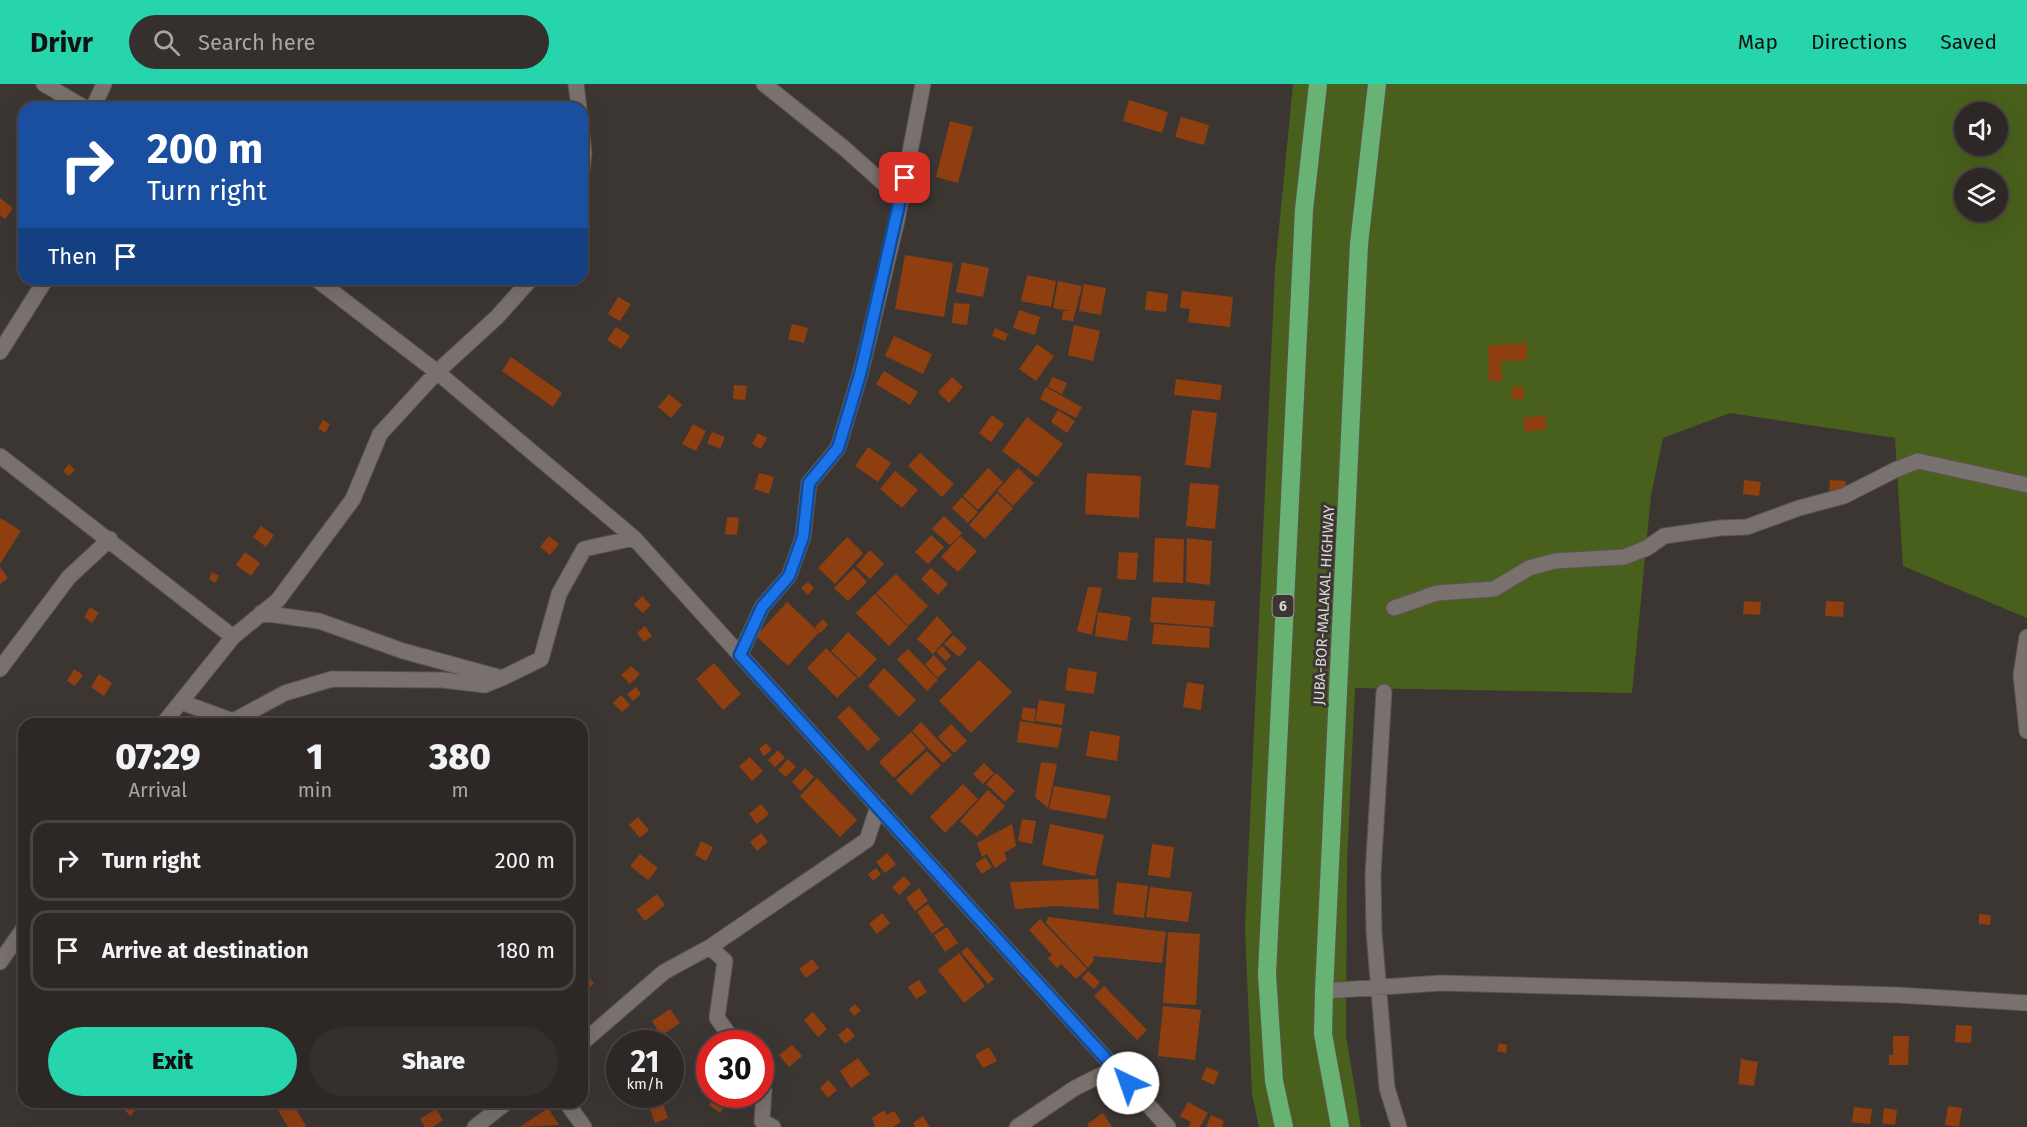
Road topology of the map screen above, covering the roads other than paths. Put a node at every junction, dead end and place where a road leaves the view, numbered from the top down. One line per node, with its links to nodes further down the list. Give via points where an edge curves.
1 (44, 84): 8 (street)
2 (104, 84): 9 (street)
3 (576, 84): 10 (street)
4 (764, 84): 11 (street)
5 (923, 84): 11 (street)
6 (1318, 84): 52 (highway, 6, via 1304,210 1267,974 1274,1081)
7 (1377, 84): 39 (highway, JUBA-BOR-MALAKAL HIGHWAY, via 1359,244)
8 (75, 102)
9 (96, 102)
10 (578, 102)
11 (901, 199): 25 (street, via 861,371 838,448 809,483 803,537 789,576 762,607)
12 (42, 285): 15 (street)
13 (324, 285): 16 (street)
14 (526, 285): 16 (street)
15 (0, 352)
16 (437, 372): 19 (street); 22 (street, via 380,434 353,499 278,600)
17 (0, 456): 20 (street)
18 (2027, 485): 21 (street, via 1918,461 1844,496 1748,527 1664,536 1624,557 1555,561 1529,568 1494,589 1437,593)
19 (634, 538): 25 (street); 27 (street, via 584,549 559,594 541,660)
20 (110, 539): 24 (street); 26 (street, via 69,577)
21 (1394, 608)
22 (261, 613): 24 (street); 27 (street, via 319,621 403,651)
23 (2027, 637): 33 (street, via 2021,675)
24 (233, 638): 29 (street)
25 (740, 655): 34 (street)
26 (0, 669)
27 (502, 678): 32 (street, via 485,685 442,680 332,680 285,693)
28 (1384, 692): 38 (street, via 1373,874)
29 (181, 702): 30 (street); 31 (street)
30 (168, 718)
31 (225, 718)
32 (239, 718)
33 (2027, 730)
34 (878, 806): 36 (street, via 867,840); 43 (street)
35 (18, 936): 37 (street)
36 (710, 947): 41 (street, via 725,961 717,1018); 42 (street, via 664,972)
37 (0, 962)
38 (1379, 989): 39 (street); 40 (street, via 1441,983 1897,995); 54 (street, via 1387,1088)
39 (1324, 991): 53 (highway, JUBA-BOR-MALAKAL HIGHWAY, via 1323,1034)
40 (2027, 1003)
41 (726, 1030)
42 (588, 1038)
43 (1115, 1068): 50 (street, via 1075,1088); 51 (street)
44 (499, 1108): 47 (street)
45 (570, 1108): 48 (street)
46 (763, 1108): 49 (street, via 762,1121)
47 (475, 1127)
48 (584, 1127)
49 (773, 1127)
50 (1017, 1127)
51 (1168, 1127)
52 (1284, 1127)
53 (1340, 1127)
54 (1399, 1127)

